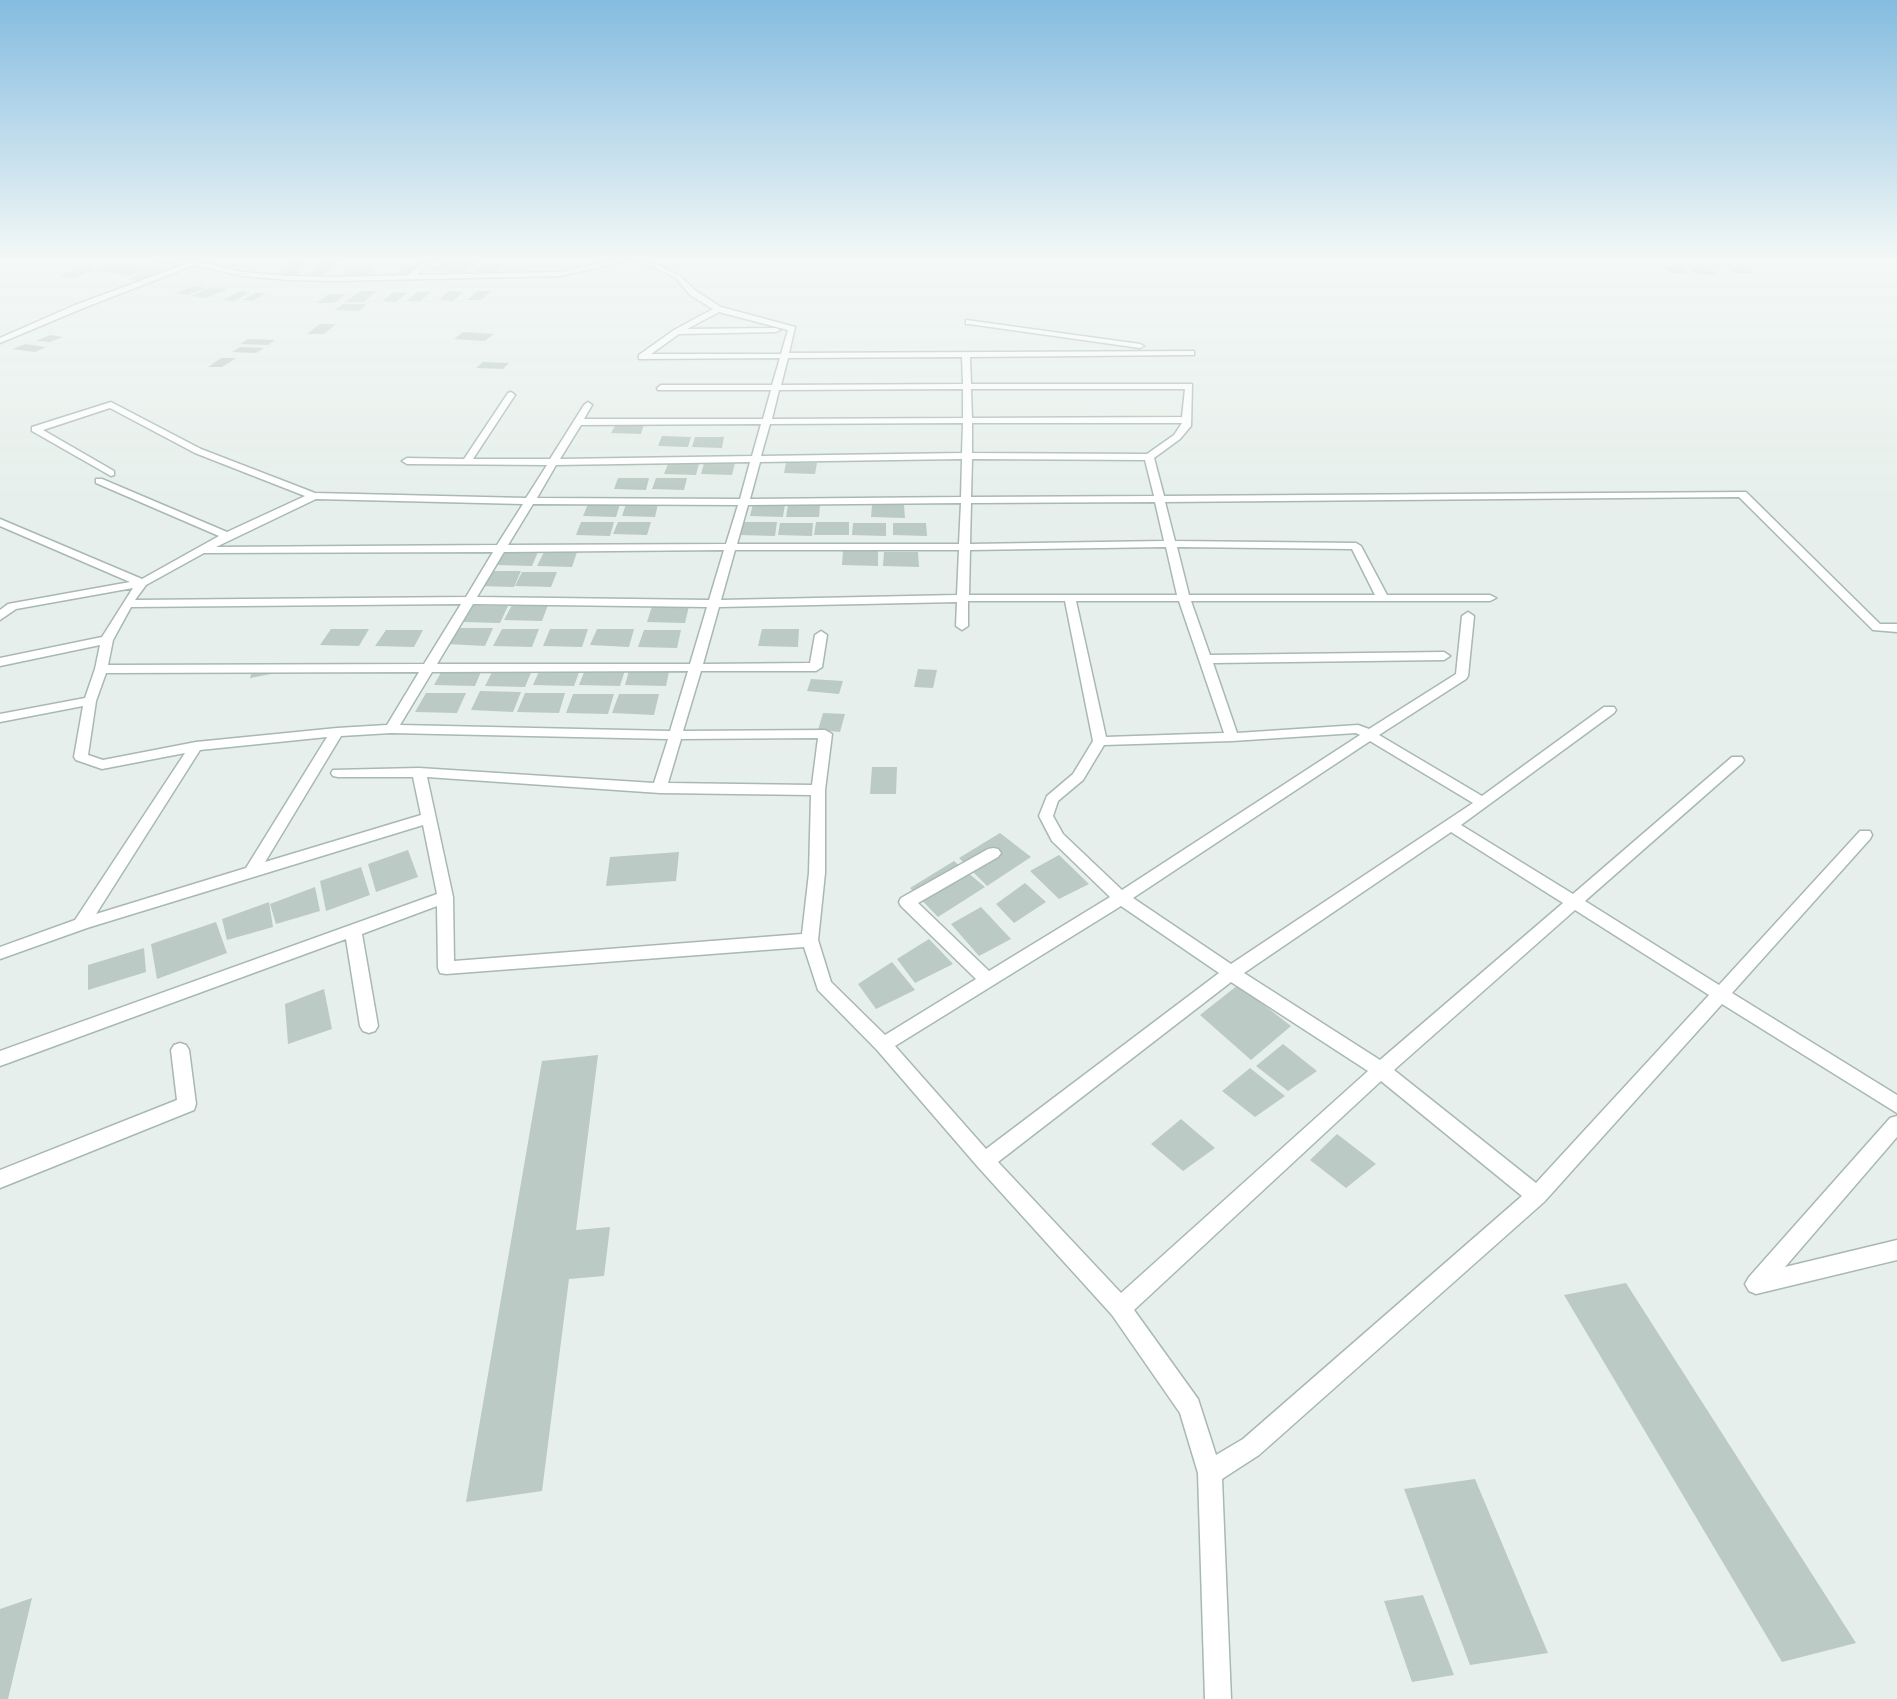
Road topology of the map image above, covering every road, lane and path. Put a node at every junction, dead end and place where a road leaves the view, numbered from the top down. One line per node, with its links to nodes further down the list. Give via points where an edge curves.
1 (666, 339): 5 (street, via 642,357)
2 (789, 339): 5 (street)
3 (1093, 339): 7 (street, via 1191,353)
4 (957, 346): 7 (street)
5 (785, 355): 6 (street); 10 (street)
6 (966, 355): 7 (street); 8 (street)
7 (1008, 355)
8 (968, 386): 10 (street); 13 (street, via 1189,386); 15 (street)
9 (662, 388): 10 (street)
10 (776, 388): 14 (street)
11 (511, 394): 21 (street)
12 (588, 405): 16 (street)
13 (1186, 420): 15 (street); 18 (street, via 1186,426 1177,437)
14 (766, 421): 15 (street); 16 (street); 19 (street)
15 (968, 421): 17 (street)
16 (578, 422): 22 (street)
17 (967, 456): 18 (street); 19 (street); 26 (street)
18 (1149, 457): 27 (street)
19 (755, 459): 22 (street); 29 (street)
20 (408, 461): 21 (street)
21 (467, 461): 22 (street)
22 (554, 462): 28 (street)
23 (111, 473): 25 (street, via 35,430 111,405 198,451)
24 (99, 481): 31 (street)
25 (314, 496): 28 (street); 31 (street)
26 (966, 500): 27 (street); 29 (street); 34 (street)
27 (1159, 500): 32 (street); 49 (street, via 1742,494 1877,627)
28 (530, 501): 29 (street); 35 (street)
29 (744, 502): 33 (street)
30 (0, 522): 37 (street)
31 (227, 536): 36 (street)
32 (1170, 544): 34 (street); 40 (street); 41 (street, via 1356,546)
33 (730, 546): 34 (street); 35 (street); 45 (street)
34 (964, 547): 38 (street)
35 (501, 548): 36 (street); 43 (street)
36 (203, 550): 37 (street)
37 (142, 583): 44 (street); 46 (street, via 12,606)
38 (963, 598): 39 (street); 45 (street); 48 (street)
39 (1070, 598): 40 (street); 66 (street)
40 (1184, 598): 41 (street); 53 (street)
41 (1383, 598): 42 (street)
42 (1490, 598)
43 (469, 600): 44 (street); 45 (street); 57 (street)
44 (127, 604): 51 (street)
45 (713, 604): 55 (street)
46 (0, 616)
47 (1468, 616): 64 (street, via 1462,676)
48 (962, 626)
49 (1897, 628)
50 (821, 635): 55 (street, via 816,667)
51 (107, 640): 54 (street); 56 (street)
52 (1444, 656): 53 (street)
53 (1205, 659): 65 (street)
54 (0, 662)
55 (695, 668): 57 (street); 63 (street)
56 (101, 669): 57 (street); 58 (street)
57 (428, 669): 61 (street)
58 (90, 701): 60 (street); 67 (street, via 81,757 102,765)
59 (1609, 710): 73 (street)
60 (0, 718)
61 (391, 729): 62 (street); 63 (street)
62 (337, 732): 67 (street); 78 (street)
63 (675, 735): 71 (street); 72 (street, via 825,734)
64 (1370, 735): 65 (street, via 1358,729); 73 (street); 80 (street)
65 (1232, 737): 66 (street)
66 (1100, 741): 80 (street, via 1078,777 1052,799 1046,816 1057,837)
67 (196, 746): 82 (street)
68 (1737, 760): 81 (street)
69 (338, 772): 70 (street)
70 (419, 772): 71 (street); 74 (street)
71 (660, 788): 72 (street)
72 (818, 790): 84 (street)
73 (1484, 803): 75 (street)
74 (429, 818): 78 (street); 79 (street)
75 (1451, 825): 81 (street); 86 (street)
76 (1865, 835): 88 (street)
77 (993, 853): 87 (street, via 907,902)
78 (253, 870): 82 (street)
79 (445, 897): 83 (street); 84 (street, via 446,968)
80 (1121, 898): 86 (street); 87 (street)
81 (1575, 903): 88 (street); 93 (street)
82 (81, 924): 85 (street)
83 (353, 930): 89 (street); 92 (street)
84 (810, 940): 90 (street, via 824,985)
85 (0, 953)
86 (1232, 973): 93 (street); 96 (street)
87 (987, 980): 90 (street)
88 (1721, 994): 94 (street); 98 (street)
89 (369, 1026)
90 (883, 1045): 96 (street)
91 (180, 1050): 97 (street, via 186,1104)
92 (0, 1059)
93 (1381, 1070): 98 (street); 100 (street)
94 (1897, 1105)
95 (1897, 1124): 99 (street, via 1756,1284)
96 (985, 1161): 100 (street)
97 (0, 1180)
98 (1537, 1196): 101 (street, via 1251,1447)
99 (1897, 1250)
100 (1120, 1308): 101 (street, via 1190,1407)
101 (1210, 1473): 102 (street)
102 (1218, 1699)

